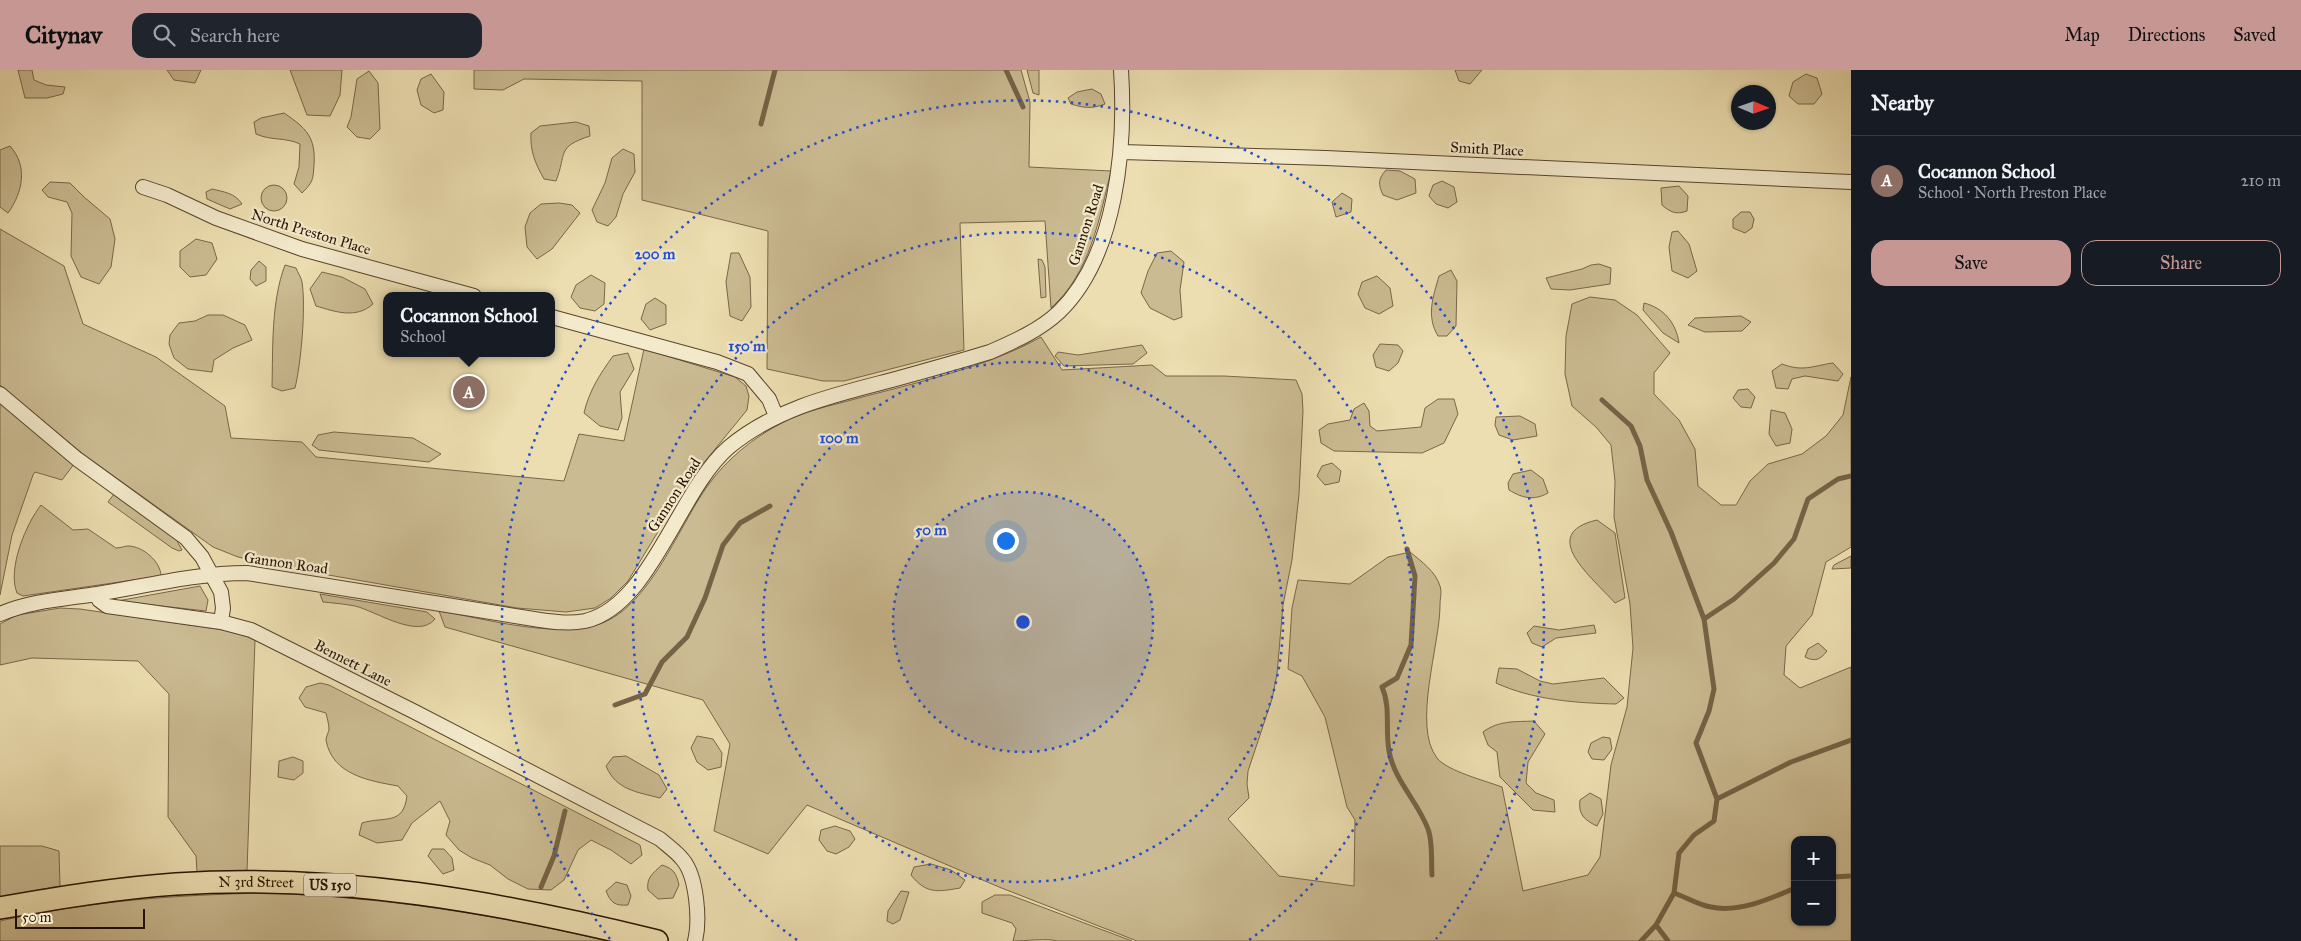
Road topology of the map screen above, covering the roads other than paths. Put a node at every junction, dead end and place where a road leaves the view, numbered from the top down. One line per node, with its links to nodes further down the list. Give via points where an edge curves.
1 (1121, 70): 2 (street, Gannon Road)
2 (1122, 152): 3 (street, Smith Place); 8 (street, Gannon Road, via 1114,195 1094,262 1071,299 1041,326 990,352 844,392)
3 (1851, 182)
4 (143, 187): 5 (street, North Preston Place, via 302,249)
5 (459, 292)
6 (555, 318): 8 (street, via 717,362 748,374 769,398)
7 (0, 394): 9 (street, via 77,459 186,538)
8 (776, 416): 9 (street, Gannon Road, via 728,448 706,472 635,588 617,606 585,621 540,620 256,574)
9 (212, 575): 10 (street, Gannon Road); 12 (street, via 221,592)
10 (97, 594): 11 (street, via 28,605); 12 (street, via 107,606)
11 (0, 614)
12 (221, 622): 15 (street, Bennett Lane, via 252,630 660,839 684,861 690,874 696,904)
13 (0, 908): 14 (main road, N 3rd Street / US 150, via 128,888 274,882 401,890 509,907)
14 (657, 941)
15 (695, 941)

